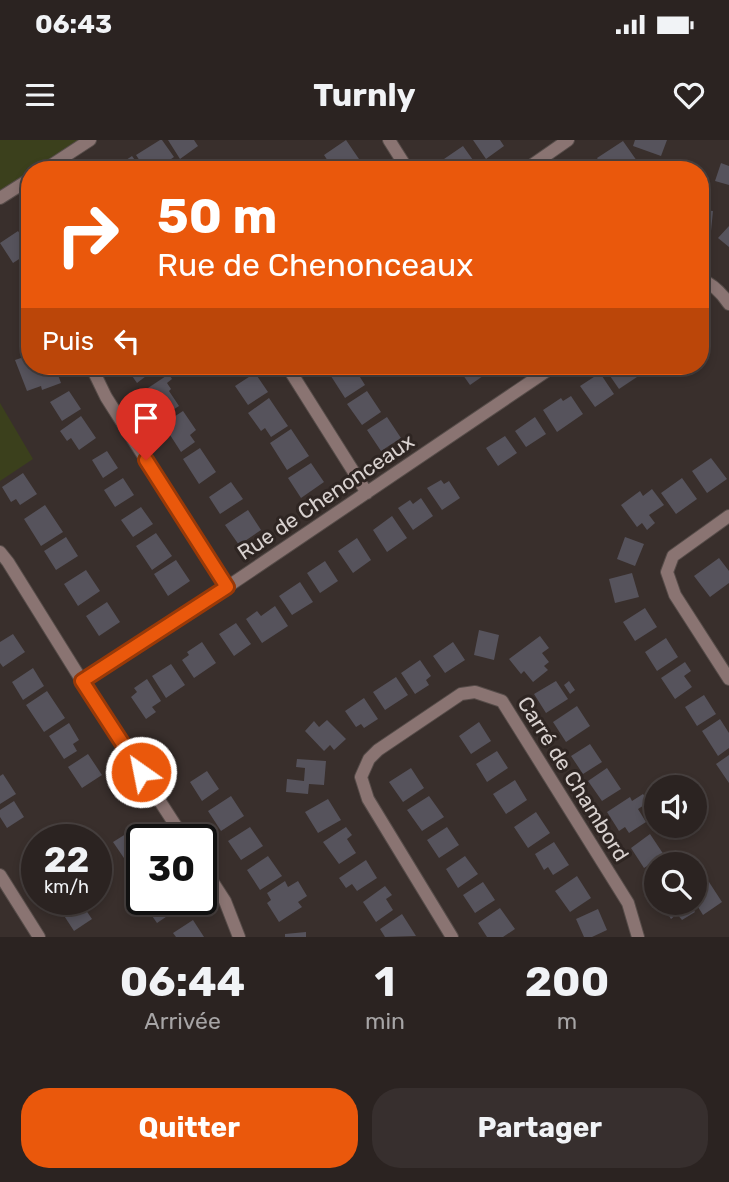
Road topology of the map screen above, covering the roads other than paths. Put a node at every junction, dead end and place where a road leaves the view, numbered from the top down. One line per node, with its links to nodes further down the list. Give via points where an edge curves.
1 (90, 140): 4 (street)
2 (388, 140): 5 (street)
3 (568, 140): 6 (street)
4 (58, 161)
5 (402, 161)
6 (538, 161)
7 (21, 185): 8 (street)
8 (0, 198)
9 (709, 282): 10 (street)
10 (729, 304)
11 (95, 375): 17 (street)
12 (293, 375): 14 (street)
13 (531, 375): 14 (street, Rue de Chenonceaux)
14 (367, 493): 17 (street, Rue de Chenonceaux)
15 (729, 516): 18 (street, via 673,556 667,572 675,595)
16 (0, 552): 19 (street)
17 (227, 587): 19 (street, Rue de Chenonceaux)
18 (729, 679)
19 (82, 681): 20 (street)
20 (176, 824)
21 (0, 875): 23 (street)
22 (217, 889): 24 (street)
23 (39, 937)
24 (239, 937)
25 (452, 937): 26 (street, Carré de Chambord, via 368,799 361,777 379,750 461,695 475,692 502,701 628,903)
26 (638, 937)

